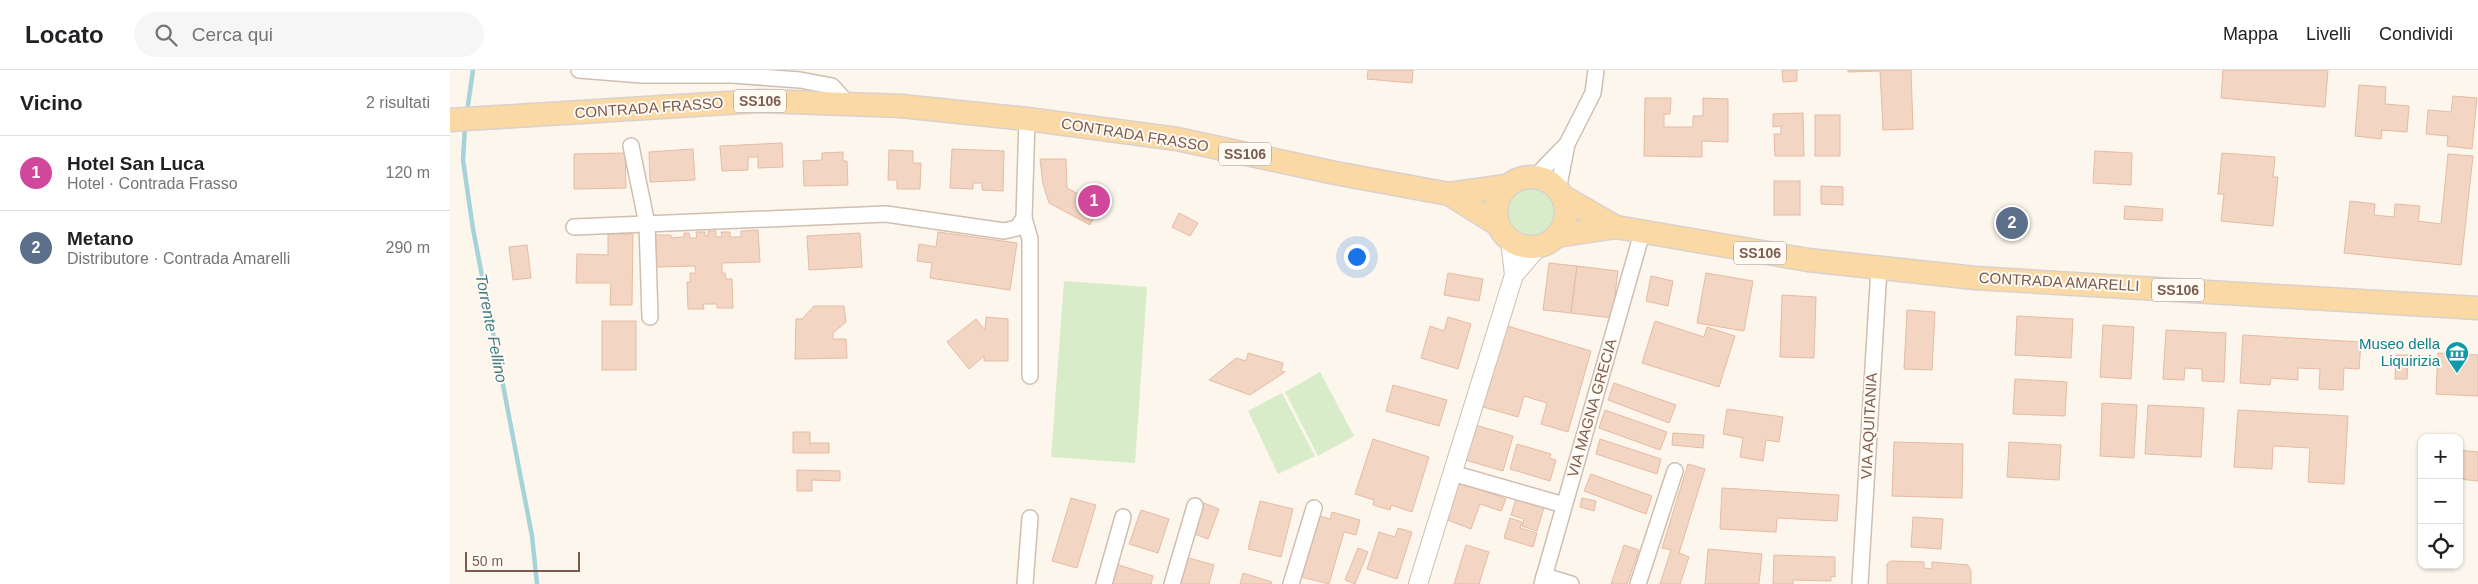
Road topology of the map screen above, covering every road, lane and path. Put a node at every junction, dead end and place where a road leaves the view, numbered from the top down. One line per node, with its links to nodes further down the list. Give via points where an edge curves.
1 (579, 70): 3 (street, CONTRADA FRASSO, via 800,80 832,86)
2 (1596, 70): 6 (street, via 1593,93)
3 (848, 104): 4 (main road, CONTRADA FRASSO / SS106); 5 (main road, CONTRADA FRASSO / SS106, via 760,102)
4 (1027, 119): 11 (main road, CONTRADA FRASSO / SS106, via 1177,139); 12 (street)
5 (450, 120)
6 (1567, 144): 8 (street); 10 (street)
7 (631, 146): 13 (street)
8 (1535, 177): 9 (main road, SS106, via 1525,177); 10 (main road, SS106, via 1545,180)
9 (1506, 186): 11 (main road, CONTRADA FRASSO / SS106); 16 (main road, via 1496,204)
10 (1560, 193): 15 (main road, SS106); 18 (main road, via 1566,206 1566,218)
11 (1450, 194): 16 (main road, CONTRADA FRASSO / SS106)
12 (1024, 218): 13 (street, via 1016,228 1004,231 886,214); 23 (street, via 1030,239)
13 (647, 224): 14 (street); 22 (street)
14 (574, 227)
15 (1616, 227): 17 (main road, SS106); 18 (main road, SS106)
16 (1504, 232): 18 (main road, SS106, via 1518,245); 20 (street)
17 (1642, 233): 19 (main road, SS106); 26 (street, VIA MAGNA GRECIA)
18 (1548, 241): 20 (street)
19 (1879, 268): 21 (main road, CONTRADA AMARELLI / SS106, via 1975,278); 39 (street, VIA AQUITANIA)
20 (1514, 275): 25 (street)
21 (2478, 308)
22 (650, 316)
23 (1030, 376)
24 (1675, 471): 38 (street)
25 (1452, 473): 26 (street); 36 (street)
26 (1564, 505): 31 (street, VIA MAGNA GRECIA)
27 (1195, 506): 34 (street)
28 (1314, 508): 35 (street)
29 (1124, 517): 33 (street)
30 (1030, 518): 32 (street)
31 (1543, 580): 37 (street)
32 (1025, 584)
33 (1104, 584)
34 (1172, 584)
35 (1291, 584)
36 (1418, 584)
37 (1571, 584)
38 (1638, 584)
39 (1860, 584)

